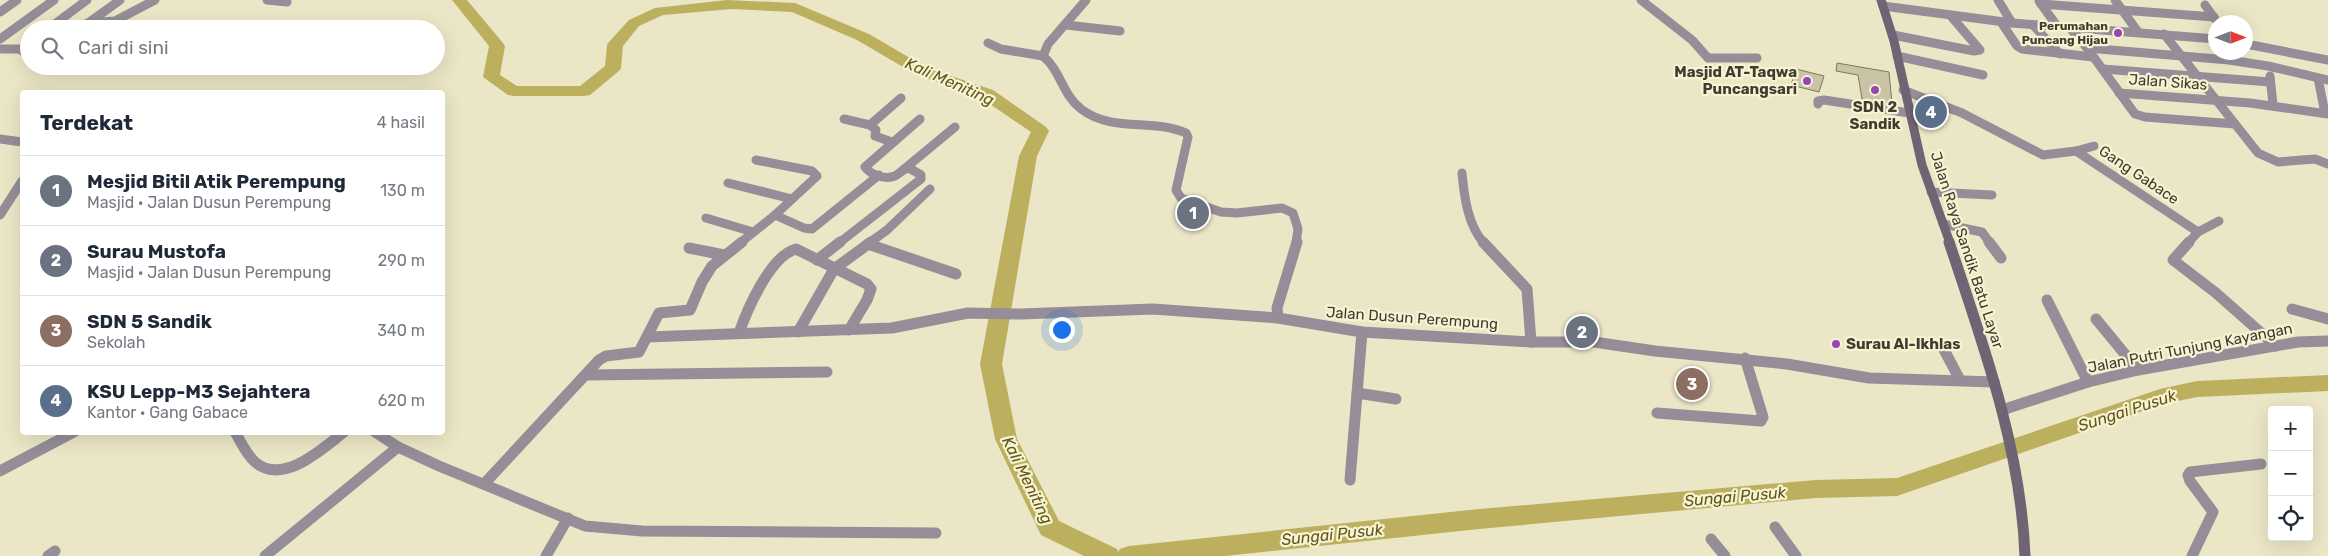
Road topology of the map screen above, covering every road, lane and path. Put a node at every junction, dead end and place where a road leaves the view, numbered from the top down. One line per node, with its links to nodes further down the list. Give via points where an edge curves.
1 (17, 0): 17 (street)
2 (54, 0): 21 (street)
3 (87, 0): 22 (street)
4 (120, 0): 23 (street)
5 (155, 0): 24 (street)
6 (267, 0): 11 (street)
7 (1086, 0): 28 (street)
8 (1641, 0): 48 (street, via 1692,40 1708,58)
9 (1998, 0): 26 (street)
10 (2115, 0): 16 (street)
11 (287, 2)
12 (2039, 2): 14 (street); 30 (street)
13 (1882, 3): 18 (street); 35 (main road, Jalan Raya Sandik Batu Layar)
14 (2078, 3): 16 (street)
15 (2205, 5): 19 (street)
16 (2122, 9): 20 (street); 33 (street)
17 (0, 12)
18 (1950, 15): 25 (street); 35 (street, via 1980,50)
19 (2212, 15)
20 (2208, 19)
21 (26, 20)
22 (60, 20)
23 (92, 20)
24 (119, 20)
25 (2001, 22): 26 (street); 43 (street, via 2021,48)
26 (2012, 23): 29 (street)
27 (20, 25): 37 (street)
28 (1066, 25): 32 (street); 44 (street, via 1048,44)
29 (2033, 25): 30 (street); 43 (street)
30 (2057, 26): 31 (street)
31 (2069, 27): 33 (street); 40 (street, Jalan Sikas)
32 (1120, 31)
33 (2138, 32): 34 (street)
34 (2164, 34): 36 (street); 46 (street)
35 (1893, 35): 45 (main road, Jalan Raya Sandik Batu Layar)
36 (2208, 38)
37 (0, 39)
38 (988, 43): 44 (street, via 1001,49)
39 (2253, 45): 49 (street)
40 (2087, 48): 46 (street); 47 (street, Jalan Sikas)
41 (0, 49): 42 (street)
42 (19, 49)
43 (2060, 54): 47 (street)
44 (1043, 56): 102 (street, via 1056,68 1066,94 1090,115 1120,125 1174,128 1186,133 1188,137 1176,190 1179,197 1226,213 1280,208 1292,212 1298,235 1276,308)
45 (1897, 56): 52 (street); 57 (main road, Jalan Raya Sandik Batu Layar)
46 (2180, 56): 50 (street); 53 (street)
47 (2093, 57): 51 (street, Jalan Sikas)
48 (1757, 58)
49 (2328, 60)
50 (2268, 66): 54 (street); 56 (street)
51 (2103, 69): 53 (street); 58 (street, Jalan Sikas)
52 (1983, 76)
53 (2197, 77): 56 (street); 60 (street)
54 (2318, 78): 55 (street); 64 (street)
55 (2328, 80)
56 (2270, 82): 62 (street)
57 (1903, 90): 63 (main road, Jalan Raya Sandik Batu Layar); 74 (street, Gang Gabace, via 1962,113 2045,156)
58 (2119, 93): 60 (street, Jalan Sikas); 69 (street, Jalan Sikas, via 2132,112 2145,117)
59 (901, 98): 67 (street)
60 (2215, 99): 62 (street, Jalan Sikas); 69 (street)
61 (1818, 104): 63 (street, via 1823,100)
62 (2273, 105): 64 (street, Jalan Sikas)
63 (1909, 113): 83 (main road, Jalan Raya Sandik Batu Layar)
64 (2326, 113)
65 (844, 118): 67 (street)
66 (920, 119): 72 (street)
67 (870, 125): 72 (street, via 876,130 875,136)
68 (955, 127): 77 (street)
69 (2238, 128): 76 (street, via 2258,153 2273,161 2314,159)
70 (0, 139): 71 (street)
71 (20, 142)
72 (892, 142): 79 (street, via 865,167)
73 (2094, 146): 74 (street)
74 (2076, 150): 92 (street, Gang Gabace)
75 (756, 160): 85 (street, via 817,174)
76 (2328, 164)
77 (902, 170): 79 (street, via 891,177); 97 (street, via 912,168 922,177)
78 (1462, 173): 111 (street, via 1464,198 1478,237 1526,289)
79 (878, 175): 87 (street, via 816,227 804,228)
80 (728, 183): 85 (street)
81 (20, 184): 86 (street)
82 (930, 189): 93 (street)
83 (1931, 192): 84 (street); 90 (main road, Jalan Raya Sandik Batu Layar)
84 (1992, 195)
85 (792, 199): 87 (street)
86 (0, 215)
87 (775, 215): 91 (street)
88 (706, 218): 91 (street)
89 (2219, 221): 92 (street)
90 (1944, 224): 96 (street, via 1982,232); 119 (main road, Jalan Raya Sandik Batu Layar)
91 (753, 232): 95 (street)
92 (2198, 232): 113 (street, via 2173,260)
93 (868, 244): 98 (street); 99 (street)
94 (689, 248): 95 (street)
95 (724, 255): 109 (street, via 702,282 691,309 658,314)
96 (2001, 258)
97 (817, 260): 98 (street); 108 (street, via 794,249 764,275)
98 (834, 268): 105 (street, via 867,284 870,289); 106 (street)
99 (956, 274)
100 (2047, 300): 120 (street)
101 (2292, 309): 104 (street)
102 (1278, 318): 105 (street, Jalan Dusun Perempung, via 1153,309 968,313 901,326); 107 (street, Jalan Dusun Perempung)
103 (2096, 319): 115 (street)
104 (2328, 319)
105 (849, 330): 106 (street, Jalan Dusun Perempung)
106 (798, 332): 108 (street, Jalan Dusun Perempung)
107 (1362, 332): 111 (street, Jalan Dusun Perempung); 121 (street)
108 (739, 334): 109 (street, Jalan Dusun Perempung)
109 (648, 337): 117 (street, via 639,352 602,357)
110 (2328, 341): 113 (street, Jalan Putri Tunjung Kayangan)
111 (1531, 342): 114 (street, Jalan Dusun Perempung, via 1587,341 1655,351)
112 (1941, 344): 118 (street)
113 (2276, 346): 115 (street, Jalan Putri Tunjung Kayangan)
114 (1745, 358): 118 (street, Jalan Dusun Perempung, via 1866,378); 123 (street, via 1763,416 1761,421)
115 (2138, 370): 120 (street, Jalan Putri Tunjung Kayangan)
116 (827, 372): 117 (street)
117 (587, 375): 133 (street)
118 (1960, 380): 119 (street, Jalan Dusun Perempung)
119 (1994, 382): 124 (main road, Jalan Raya Sandik Batu Layar)
120 (2088, 382): 124 (street, Jalan Putri Tunjung Kayangan)
121 (1357, 393): 122 (street); 132 (street)
122 (1396, 399)
123 (1657, 413)
124 (2005, 421): 142 (main road, Jalan Raya Sandik Batu Layar, via 2017,470)
125 (68, 435): 131 (street)
126 (237, 435): 127 (street, via 255,462 276,471 293,466)
127 (340, 435)
128 (380, 435): 129 (street)
129 (398, 447): 133 (street); 138 (street)
130 (2261, 464): 143 (street, via 2190,472 2190,481 2213,512)
131 (0, 471)
132 (1350, 480)
133 (484, 484): 134 (street)
134 (568, 518): 136 (street, via 586,526 642,531); 139 (street)
135 (1776, 527): 141 (street)
136 (936, 532)
137 (1711, 538): 140 (street)
138 (265, 556)
139 (546, 556)
140 (1726, 556)
141 (1796, 556)
142 (2025, 556)
143 (2192, 556)

